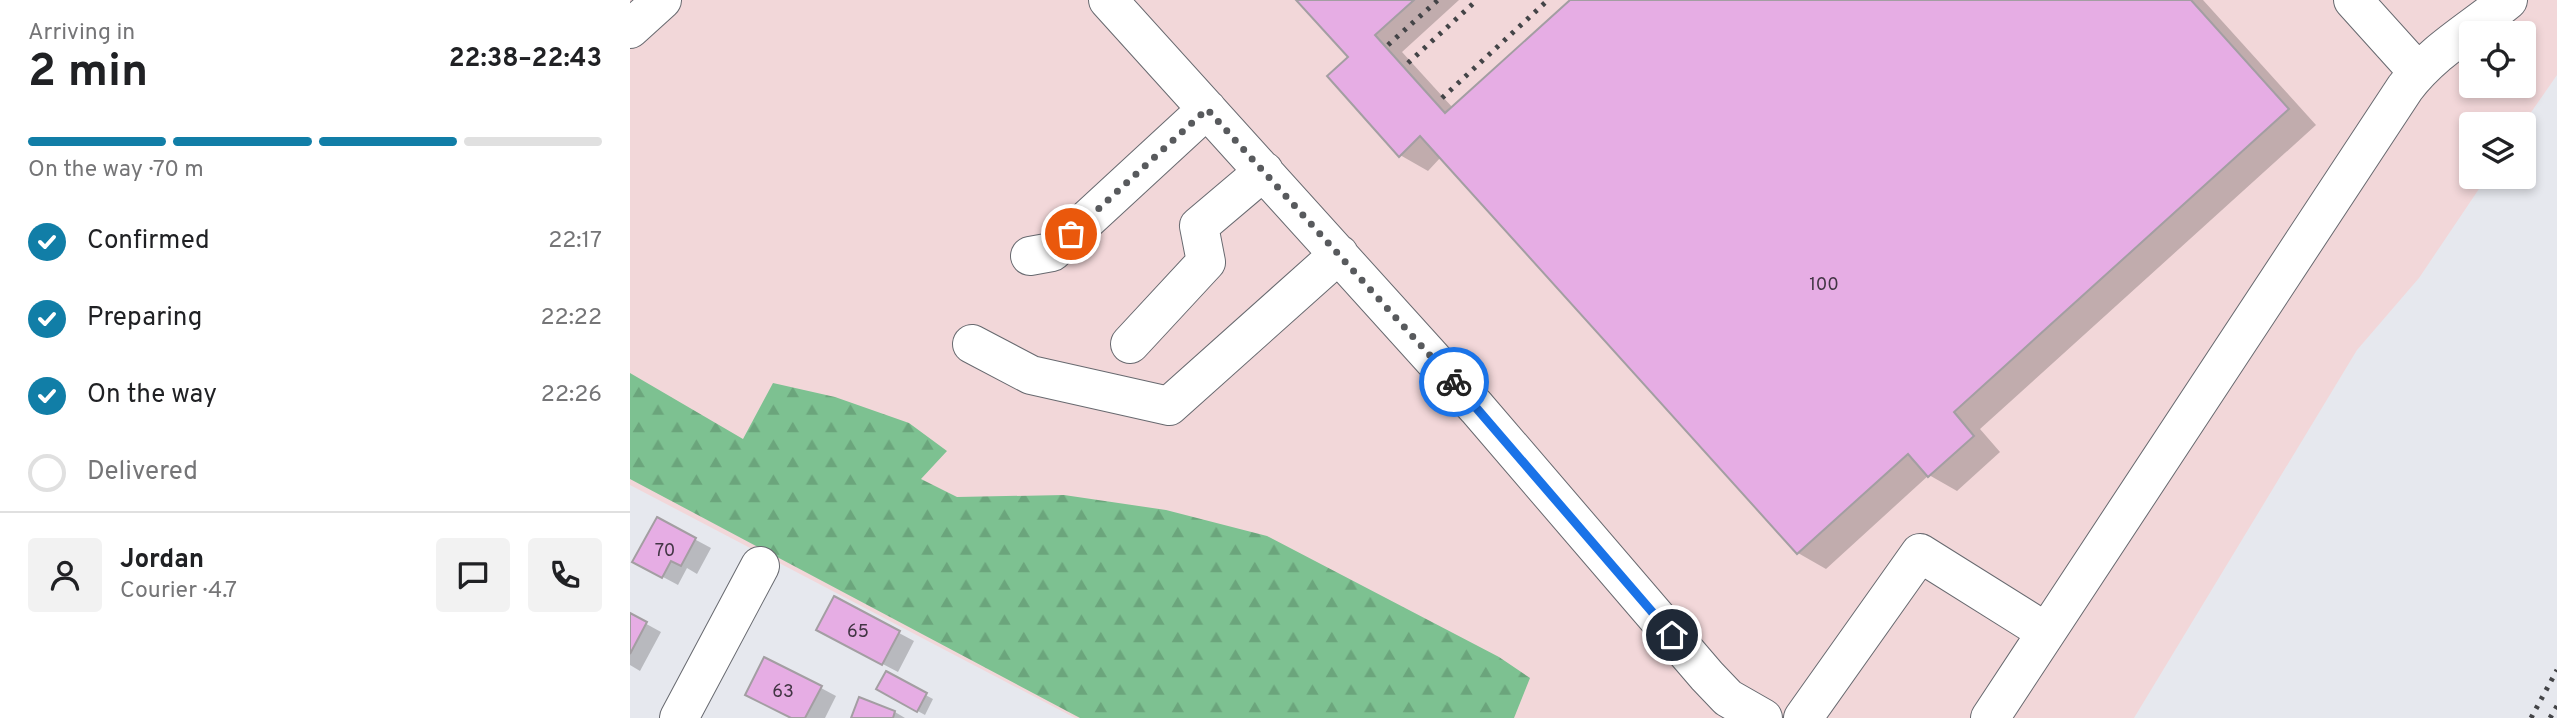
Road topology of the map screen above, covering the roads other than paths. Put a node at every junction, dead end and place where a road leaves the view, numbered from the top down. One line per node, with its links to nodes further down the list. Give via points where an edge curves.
1 (663, 0): 5 (street)
2 (1108, 0): 7 (street)
3 (2353, 0): 6 (street)
4 (2494, 4): 6 (street)
5 (630, 29)
6 (2417, 71): 14 (street)
7 (1207, 109): 8 (street); 10 (street, via 1052,252)
8 (1264, 171): 9 (street); 12 (street, via 1199,226 1206,262)
9 (1339, 254): 11 (street, via 1169,406 1031,376); 15 (street, via 1477,408)
10 (1030, 256)
11 (972, 344)
12 (1130, 344)
13 (760, 566): 16 (street)
14 (2046, 632): 18 (street, via 1920,553); 19 (street)
15 (1722, 708): 17 (street)
16 (679, 718)
17 (1763, 718)
18 (1803, 718)
19 (1990, 718)

